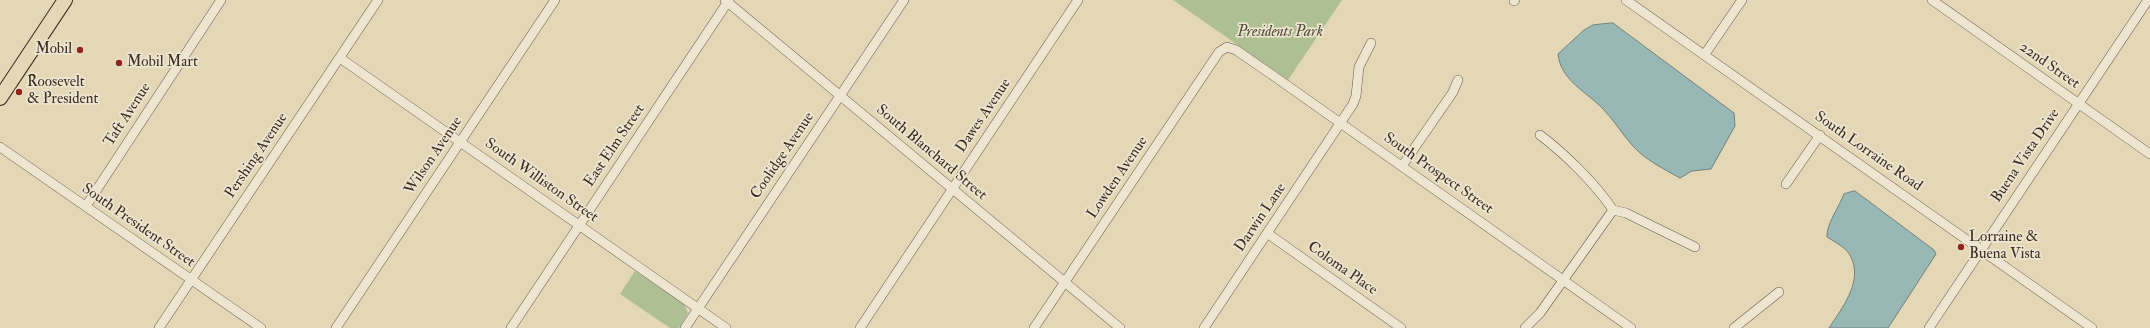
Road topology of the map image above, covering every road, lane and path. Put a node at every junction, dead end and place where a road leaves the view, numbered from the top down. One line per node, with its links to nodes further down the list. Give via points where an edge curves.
1 (65, 0): 18 (main road)
2 (221, 0): 29 (street, Taft Avenue)
3 (378, 0): 15 (street, Pershing Avenue)
4 (555, 0): 23 (street, Wilson Avenue)
5 (904, 0): 17 (street, Coolidge Avenue)
6 (1078, 0): 28 (street, Dawes Avenue)
7 (1626, 0): 14 (street, South Lorraine Road)
8 (1742, 0): 14 (street)
9 (1932, 0): 19 (street, 22nd Street)
10 (2148, 0): 19 (street, Buena Vista Drive)
11 (727, 1): 17 (street, South Blanchard Street); 31 (street, East Elm Street)
12 (1371, 43): 20 (street, Darwin Lane, via 1359,67 1353,104)
13 (1227, 47): 20 (street, South Prospect Street, via 1236,50); 37 (street, Lowden Avenue, via 1220,50)
14 (1705, 54): 22 (street, South Lorraine Road)
15 (340, 58): 23 (street, South Williston Street); 35 (street, Pershing Avenue)
16 (1458, 80): 26 (street, via 1453,92)
17 (840, 96): 28 (street, South Blanchard Street); 39 (street, Coolidge Avenue)
18 (0, 98)
19 (2078, 103): 25 (street, 22nd Street); 34 (street, Buena Vista Drive)
20 (1341, 123): 26 (street, South Prospect Street); 32 (street, Darwin Lane)
21 (1540, 135): 30 (street, via 1553,145)
22 (1820, 135): 27 (street); 34 (street, South Lorraine Road)
23 (460, 142): 31 (street, South Williston Street); 43 (street, Wilson Avenue)
24 (0, 146): 29 (street, South President Street)
25 (2150, 154)
26 (1402, 166): 36 (street, South Prospect Street)
27 (1786, 184)
28 (952, 189): 37 (street, South Blanchard Street); 47 (street, Dawes Avenue)
29 (86, 206): 35 (street, South President Street)
30 (1613, 210): 33 (street, via 1626,213); 36 (street)
31 (579, 225): 39 (street, South Williston Street); 44 (street, East Elm Street)
32 (1267, 233): 40 (street, Darwin Lane); 50 (street, Coloma Place)
33 (1695, 246)
34 (1980, 249): 54 (street, Buena Vista Drive); 55 (street, South Lorraine Road)
35 (191, 280): 41 (street, Pershing Avenue); 42 (street, South President Street)
36 (1563, 280): 51 (street, via 1540,313); 52 (street, South Prospect Street)
37 (1065, 282): 48 (street, Lowden Avenue); 49 (street, South Blanchard Street)
38 (1780, 292): 53 (street)
39 (698, 308): 45 (street, Coolidge Avenue); 46 (street, South Williston Street)
40 (1207, 327)
41 (159, 328)
42 (261, 328)
43 (336, 328)
44 (511, 328)
45 (685, 328)
46 (726, 328)
47 (860, 328)
48 (1034, 328)
49 (1120, 328)
50 (1401, 328)
51 (1525, 328)
52 (1631, 328)
53 (1734, 328)
54 (1929, 328)
55 (2092, 328)

